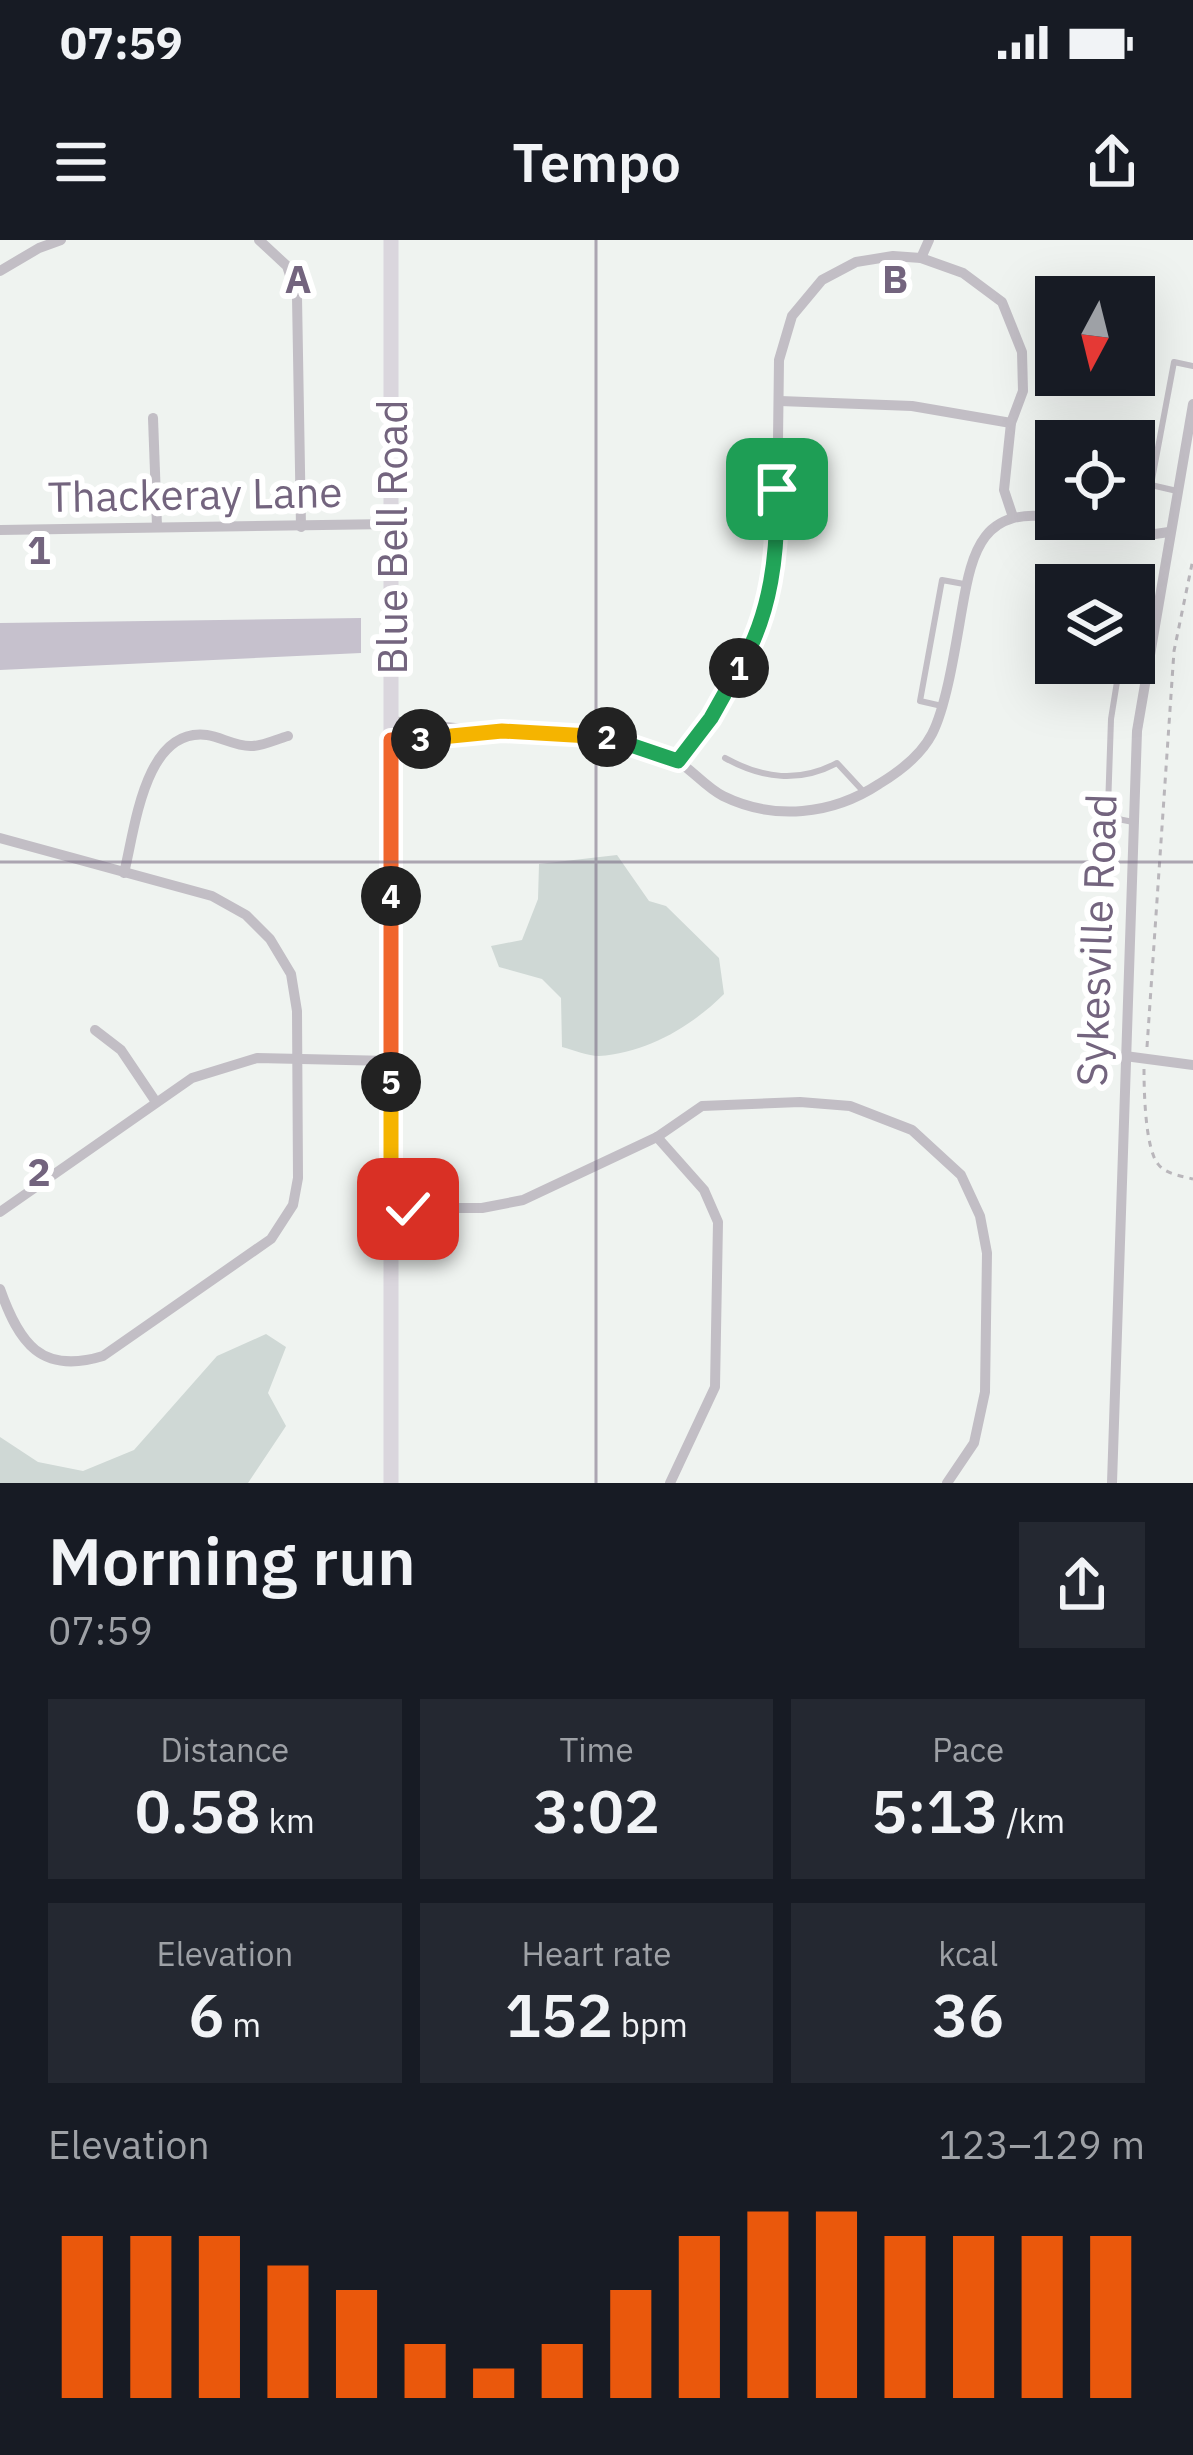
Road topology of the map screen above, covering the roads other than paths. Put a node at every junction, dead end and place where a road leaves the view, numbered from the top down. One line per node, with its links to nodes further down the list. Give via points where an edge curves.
1 (61, 240): 6 (street)
2 (259, 240): 17 (street, via 287,266 297,297)
3 (391, 240): 15 (street, Blue Bell Road)
4 (929, 240): 5 (street)
5 (921, 257): 8 (street, via 856,262 822,280 792,316 779,360); 11 (street, via 963,273 1010,315 1023,391)
6 (0, 272)
7 (1193, 366): 12 (lane, via 1174,362 1151,485)
8 (780, 401): 11 (street, via 912,406); 29 (street, via 775,555 765,609 748,654)
9 (1193, 404): 12 (street, Sykesville Road)
10 (153, 418): 16 (street)
11 (1011, 423): 14 (street, via 1004,490)
12 (1177, 491): 19 (street, Sykesville Road)
13 (1035, 514): 14 (street)
14 (1013, 517): 21 (street, via 978,546)
15 (391, 524): 17 (street, Thackeray Lane); 26 (street, Blue Bell Road)
16 (157, 526): 17 (street, Thackeray Lane); 18 (street, Thackeray Lane)
17 (302, 527)
18 (0, 530)
19 (1169, 532): 20 (street); 22 (street, Sykesville Road)
20 (1155, 534)
21 (964, 584): 25 (street); 25 (lane, via 942,580 920,701)
22 (1155, 612)
23 (1117, 684): 31 (lane, via 1108,808)
24 (1144, 684): 31 (street, Sykesville Road)
25 (942, 706): 30 (street, via 916,754)
26 (391, 730): 29 (street, via 605,737); 37 (street, Blue Bell Road)
27 (288, 736): 33 (street, via 252,746 202,734 160,754)
28 (725, 758): 30 (lane, via 776,776 837,763)
29 (678, 761): 30 (street, via 720,795 764,811 815,811)
30 (865, 793)
31 (1134, 822): 35 (street, Sykesville Road)
32 (0, 838): 33 (street)
33 (124, 873): 36 (street, via 212,896 270,939 291,974)
34 (95, 1030): 39 (street, via 121,1051)
35 (1124, 1056): 38 (street); 47 (street, Sykesville Road)
36 (298, 1059): 37 (street); 39 (street, via 257,1058 193,1078); 43 (street, via 298,1178 293,1205 271,1238 103,1356 79,1364 41,1357 14,1330)
37 (391, 1061): 41 (street, Blue Bell Road)
38 (1193, 1065)
39 (156, 1102): 42 (street)
40 (657, 1137): 41 (street, via 524,1200); 45 (street, via 704,1190 718,1222 716,1387); 46 (street, via 702,1106 850,1106 912,1130 961,1175 987,1253 985,1392 974,1443)
41 (391, 1208): 44 (street, Blue Bell Road)
42 (0, 1212)
43 (0, 1289)
44 (391, 1483)
45 (670, 1483)
46 (947, 1483)
47 (1112, 1483)

